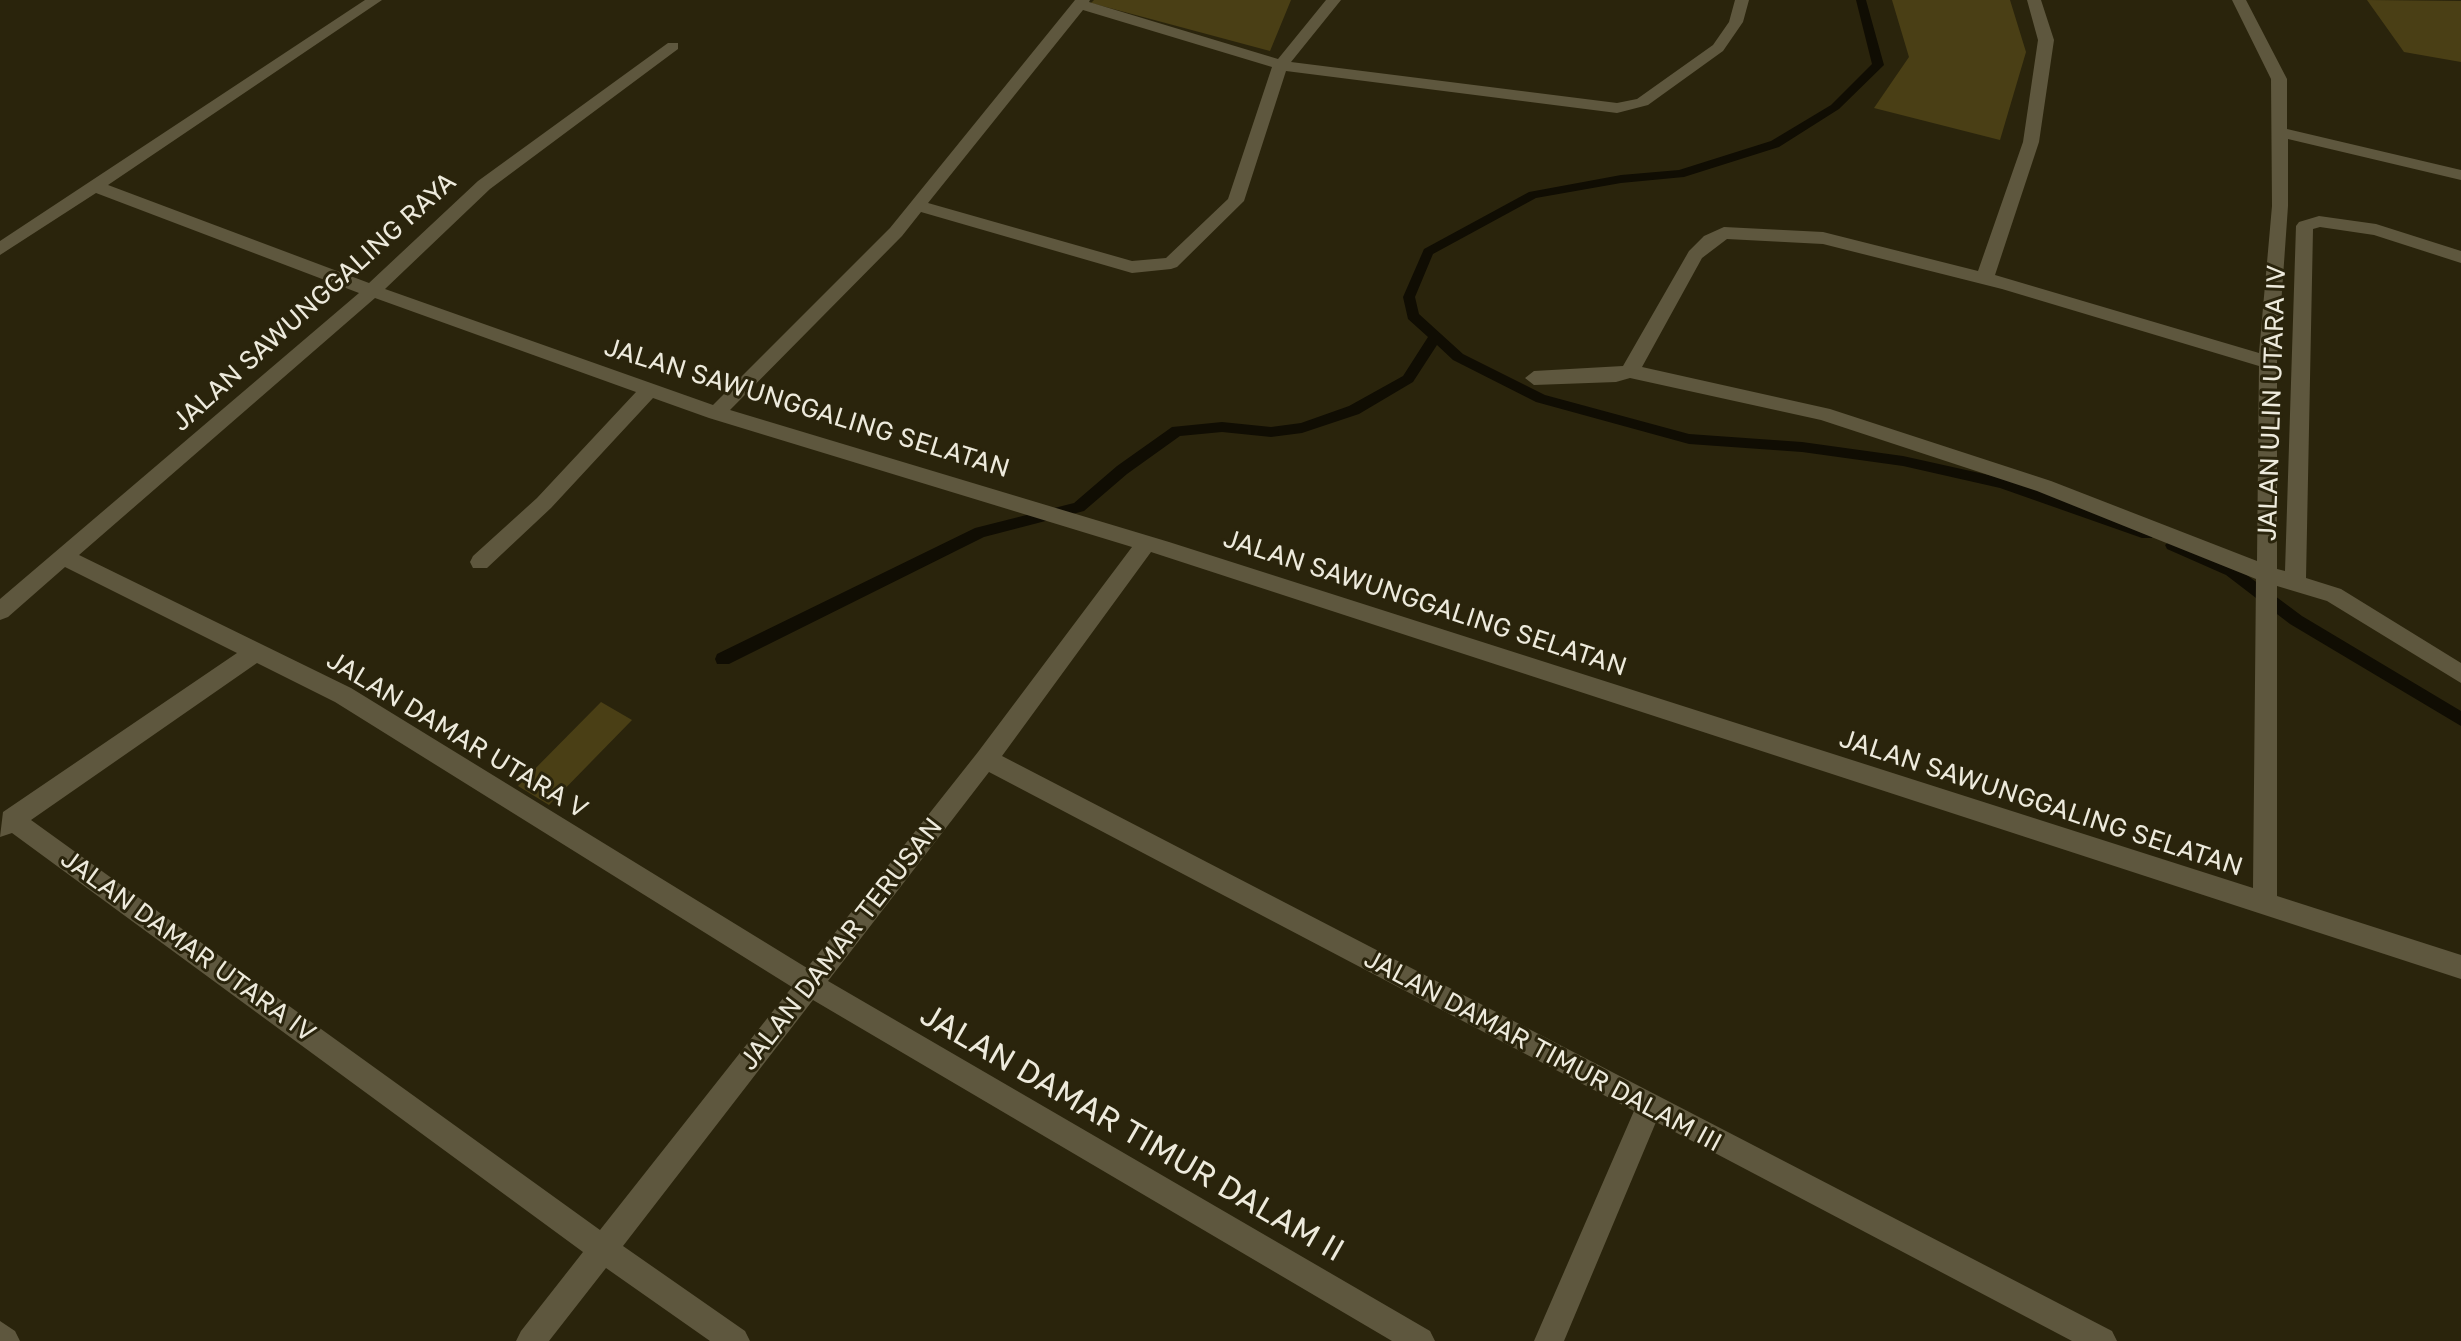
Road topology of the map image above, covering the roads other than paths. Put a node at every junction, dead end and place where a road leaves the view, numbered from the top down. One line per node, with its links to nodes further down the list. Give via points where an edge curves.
1 (375, 0): 11 (street)
2 (1334, 0): 8 (street)
3 (1742, 0): 8 (street, via 1736,22 1718,48 1642,102 1617,108)
4 (2034, 0): 15 (street, via 2046,40 2031,142)
5 (2239, 0): 9 (street, via 2279,79)
6 (1081, 2): 8 (street); 12 (street)
7 (673, 46): 16 (street, JALAN SAWUNGGALING RAYA, via 484,185)
8 (1280, 66): 12 (street, via 1236,201 1171,263 1132,267)
9 (2279, 132): 10 (street); 17 (street)
10 (2461, 175)
11 (94, 186): 13 (street); 16 (street, JALAN SAWUNGGALING SELATAN)
12 (918, 206): 23 (street)
13 (0, 249)
14 (2461, 257): 18 (street, JALAN ULIN UTARA IV, via 2376,230 2319,221 2305,226)
15 (1985, 278): 19 (street); 20 (street, via 1823,238 1724,233 1695,255)
16 (372, 291): 22 (street, JALAN SAWUNGGALING SELATAN); 25 (street, JALAN SAWUNGGALING RAYA)
17 (2273, 299): 18 (street); 19 (street)
18 (2303, 309): 27 (street, JALAN ULIN UTARA IV)
19 (2268, 362): 28 (street)
20 (1630, 371): 21 (street, JALAN ULIN UTARA IV); 28 (street, JALAN ULIN UTARA IV, via 1823,414 2044,486)
21 (1534, 378)
22 (649, 390): 23 (street, JALAN SAWUNGGALING SELATAN); 26 (street, via 544,503)
23 (716, 413): 24 (street, JALAN SAWUNGGALING SELATAN)
24 (1146, 543): 32 (street, JALAN DAMAR TERUSAN); 34 (street, JALAN SAWUNGGALING SELATAN)
25 (64, 557): 29 (street, JALAN SAWUNGGALING RAYA); 30 (street, JALAN DAMAR UTARA V)
26 (480, 562)
27 (2295, 582): 28 (street, JALAN ULIN UTARA IV); 31 (street, JALAN ULIN UTARA IV, via 2334,595)
28 (2267, 591): 34 (street)
29 (0, 611)
30 (254, 653): 33 (street, JALAN DAMAR UTARA IV); 36 (street, JALAN DAMAR UTARA V, via 343,695)
31 (2461, 674)
32 (986, 759): 36 (street, JALAN DAMAR TERUSAN); 37 (street, JALAN DAMAR TIMUR DALAM III)
33 (6, 823): 38 (street, JALAN DAMAR UTARA IV)
34 (2265, 905): 35 (street, JALAN SAWUNGGALING SELATAN)
35 (2461, 967)
36 (809, 984): 38 (street, JALAN DAMAR TERUSAN); 43 (street, JALAN DAMAR TIMUR DALAM II)
37 (1649, 1107): 44 (street); 45 (street, JALAN DAMAR TIMUR DALAM III)
38 (602, 1249): 41 (street, JALAN DAMAR TERUSAN); 42 (street, JALAN DAMAR UTARA IV)
39 (0, 1336): 40 (street)
40 (5, 1341)
41 (531, 1341)
42 (735, 1341)
43 (1420, 1341)
44 (1549, 1341)
45 (2102, 1341)

